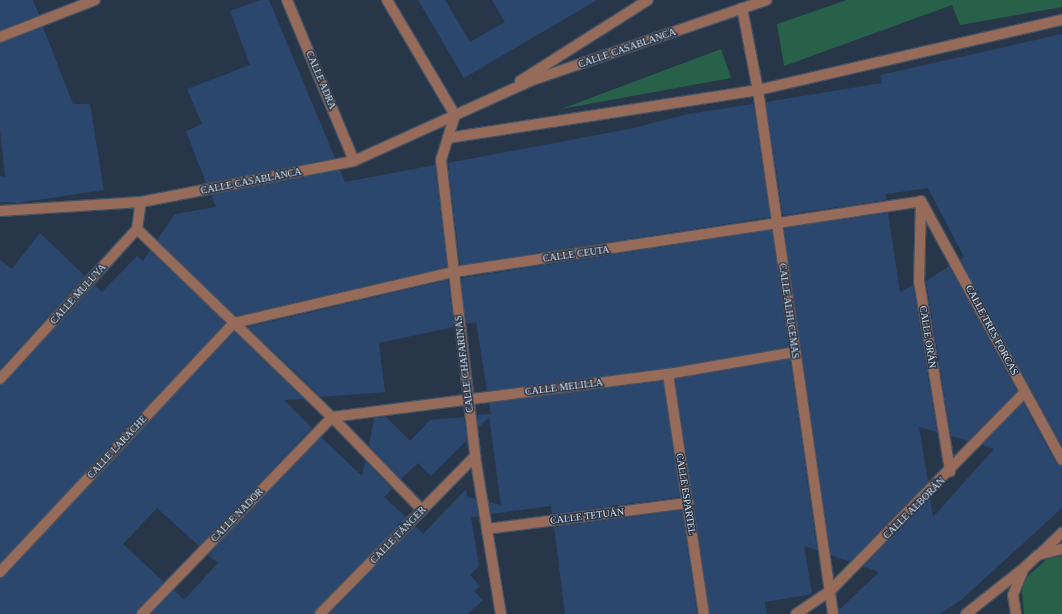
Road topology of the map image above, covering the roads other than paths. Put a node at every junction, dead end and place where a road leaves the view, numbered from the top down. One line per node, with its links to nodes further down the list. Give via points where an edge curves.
1 (95, 0): 8 (street)
2 (287, 0): 13 (street, CALLE ADRA)
3 (387, 0): 11 (street)
4 (648, 0): 10 (street, CALLE CASABLANCA)
5 (766, 0): 6 (street, CALLE CASABLANCA)
6 (742, 8): 9 (street, CALLE ALHUCEMAS); 10 (street, CALLE CASABLANCA, via 530,81)
7 (1062, 20): 9 (street)
8 (0, 37)
9 (758, 90): 12 (street); 17 (street, CALLE ALHUCEMAS)
10 (489, 100): 11 (street, CALLE CASABLANCA)
11 (455, 115): 12 (street, CALLE CHAFARINAS); 13 (street, CALLE CASABLANCA)
12 (448, 138): 19 (street, CALLE CHAFARINAS, via 441,160)
13 (354, 161): 15 (street, CALLE CASABLANCA)
14 (922, 201): 17 (street, CALLE CEUTA); 24 (street, CALLE TRES FORCAS); 29 (street, CALLE ORÁN, via 919,281)
15 (141, 202): 16 (street, CALLE CASABLANCA); 18 (street)
16 (0, 211)
17 (777, 225): 19 (street, CALLE CEUTA); 21 (street, CALLE ALHUCEMAS)
18 (137, 229): 20 (street); 23 (street, CALLE MULUYA)
19 (454, 272): 20 (street, CALLE CEUTA); 25 (street, CALLE CHAFARINAS)
20 (234, 323): 26 (street); 37 (street, CALLE LARACHE)
21 (795, 352): 22 (street, CALLE MELILLA); 38 (street, CALLE ALHUCEMAS)
22 (668, 374): 25 (street, CALLE MELILLA); 30 (street, CALLE ESPARTEL)
23 (0, 379)
24 (1025, 392): 28 (street, CALLE TRES FORCAS); 29 (street, CALLE ALBORÁN)
25 (468, 399): 26 (street, CALLE MELILLA); 27 (street, CALLE CHAFARINAS)
26 (332, 417): 31 (street); 39 (street, CALLE NADOR)
27 (475, 456): 31 (street, CALLE TÁNGER); 32 (street, CALLE CHAFARINAS)
28 (1062, 460)
29 (950, 471): 38 (street, CALLE ALBORÁN)
30 (688, 503): 32 (street, CALLE TETUÁN); 42 (street, CALLE ESPARTEL)
31 (422, 510): 40 (street, CALLE TÁNGER)
32 (487, 529): 41 (street, CALLE CHAFARINAS)
33 (1062, 533): 35 (street)
34 (1062, 549): 35 (street)
35 (1038, 555): 36 (street)
36 (1024, 568): 45 (street); 46 (street, via 1014,595)
37 (0, 572)
38 (829, 592): 43 (street, CALLE ALBORÁN); 44 (street, CALLE ALHUCEMAS)
39 (142, 614)
40 (320, 614)
41 (501, 614)
42 (704, 614)
43 (796, 614)
44 (833, 614)
45 (966, 614)
46 (1016, 614)

